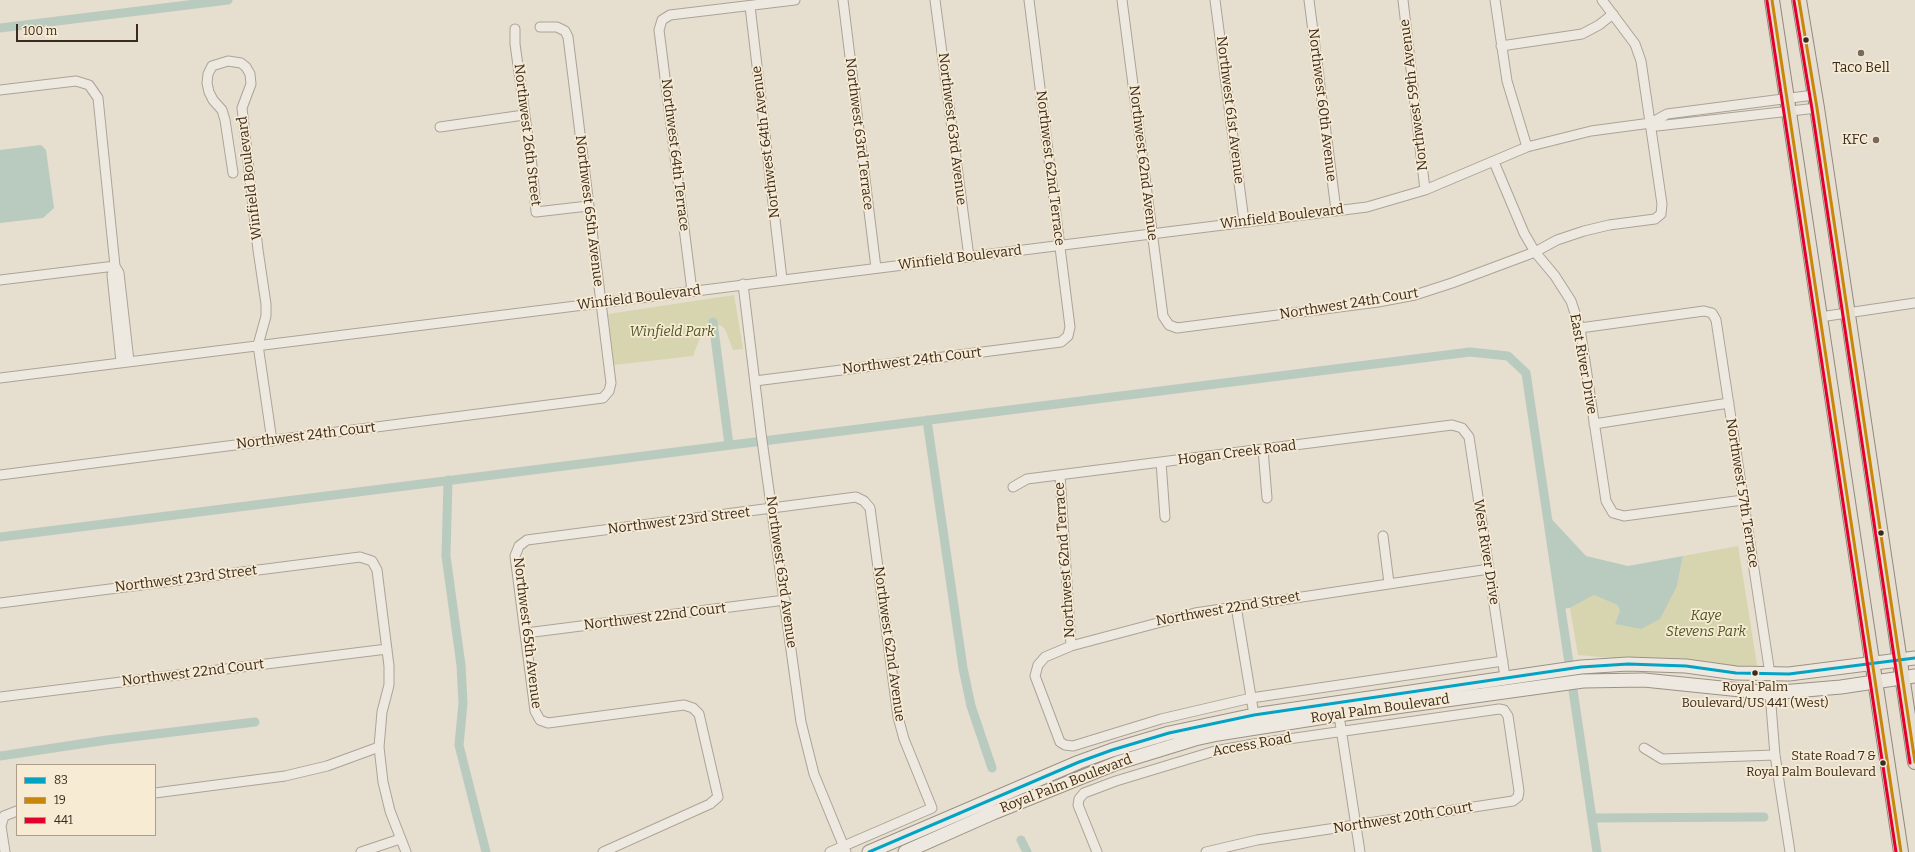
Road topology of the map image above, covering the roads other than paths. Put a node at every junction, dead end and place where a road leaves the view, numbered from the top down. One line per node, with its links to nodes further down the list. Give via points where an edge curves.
1 (795, 0): 13 (street)
2 (843, 0): 36 (street, Northwest 63rd Terrace)
3 (936, 0): 34 (street, Northwest 63rd Avenue)
4 (1029, 0): 32 (street, Northwest 62nd Terrace)
5 (1122, 0): 31 (street, Northwest 62nd Avenue)
6 (1215, 0): 30 (street, Northwest 61st Avenue)
7 (1309, 0): 29 (street, Northwest 60th Avenue)
8 (1403, 0): 27 (street, Northwest 59th Avenue)
9 (1495, 0): 17 (street)
10 (1602, 0): 14 (street)
11 (1772, 0): 20 (main road)
12 (1799, 0): 19 (main road)
13 (750, 6): 37 (street, Northwest 64th Avenue); 40 (street, Northwest 64th Terrace, via 670,15 662,20 659,30)
14 (1613, 14): 17 (street, via 1582,34); 22 (street, via 1635,44 1641,61)
15 (540, 27): 28 (street, Northwest 65th Avenue, via 557,27 565,31 568,37)
16 (515, 29): 21 (street, Northwest 26th Street)
17 (1501, 46): 24 (street, via 1507,81)
18 (0, 90): 35 (street, via 76,80 89,85 98,98)
19 (1816, 101): 20 (street, Winfield Boulevard); 20 (street, Winfield Boulevard); 43 (main road)
20 (1788, 105): 22 (street, Winfield Boulevard, via 1667,114); 44 (main road)
21 (524, 116): 23 (street); 28 (street, Northwest 26th Street, via 536,212)
22 (1651, 123): 24 (street, Winfield Boulevard, via 1591,131); 33 (street, Northwest 24th Court, via 1662,204 1661,214 1655,219 1584,231 1557,240)
23 (440, 127)
24 (1527, 147): 25 (street, Winfield Boulevard)
25 (1494, 162): 27 (street, Winfield Boulevard); 33 (street, East River Drive, via 1524,233)
26 (233, 173): 48 (street, Winfield Boulevard, via 225,120 222,110 209,92 208,83 208,74 212,66 228,61 241,63 246,67 252,84 242,108 266,304 266,316)
27 (1425, 190): 29 (street, Winfield Boulevard, via 1366,206)
28 (588, 206): 41 (street, Northwest 65th Avenue)
29 (1336, 210): 30 (street, Winfield Boulevard)
30 (1244, 221): 31 (street, Winfield Boulevard)
31 (1151, 234): 32 (street, Winfield Boulevard); 45 (street, Northwest 62nd Avenue, via 1163,316)
32 (1060, 246): 34 (street, Winfield Boulevard); 47 (street, Northwest 62nd Terrace, via 1070,327)
33 (1535, 252): 45 (street, Northwest 24th Court, via 1408,297 1177,328); 46 (street, East River Drive, via 1571,301)
34 (968, 257): 36 (street, Winfield Boulevard)
35 (115, 266): 38 (street); 49 (street, via 112,275)
36 (876, 268): 37 (street, Winfield Boulevard)
37 (782, 279): 39 (street, Winfield Boulevard)
38 (0, 280)
39 (743, 284): 40 (street, Winfield Boulevard); 51 (street, Northwest 63rd Avenue)
40 (692, 291): 41 (street, Winfield Boulevard)
41 (601, 303): 48 (street, Winfield Boulevard); 52 (street, Northwest 65th Avenue, via 611,383)
42 (1915, 303): 43 (street)
43 (1847, 312): 44 (street); 78 (main road)
44 (1820, 316): 80 (main road)
45 (1169, 325)
46 (1580, 328): 53 (street, Northwest 57th Terrace, via 1704,311 1712,313 1716,320); 54 (street, East River Drive)
47 (1068, 336): 51 (street, Northwest 24th Court, via 1061,342)
48 (258, 345): 49 (street, Winfield Boulevard); 56 (street)
49 (125, 361): 50 (street, Winfield Boulevard)
50 (0, 378)
51 (755, 381): 65 (street, Northwest 63rd Avenue)
52 (609, 391): 56 (street, Northwest 24th Court, via 603,398)
53 (1729, 404): 54 (street); 63 (street, Northwest 57th Terrace)
54 (1594, 424): 63 (street, East River Drive, via 1606,501 1613,513 1624,516)
55 (1462, 428): 57 (street, Hogan Creek Road, via 1452,425); 69 (street, West River Drive, via 1469,437)
56 (272, 441): 59 (street, Northwest 24th Court)
57 (1263, 449): 58 (street, Hogan Creek Road); 62 (street)
58 (1161, 462): 60 (street, Hogan Creek Road); 66 (street)
59 (0, 475)
60 (1060, 475): 61 (street, Hogan Creek Road, via 1027,479); 75 (street, Northwest 62nd Terrace)
61 (1013, 487)
62 (1267, 498)
63 (1743, 500): 81 (street, Northwest 57th Terrace)
64 (864, 501): 65 (street, Northwest 23rd Street, via 856,497); 101 (street, Northwest 62nd Avenue, via 870,508 898,717 904,739 932,808)
65 (772, 509): 68 (street, Northwest 23rd Street, via 527,540); 71 (street, Northwest 63rd Avenue)
66 (1165, 517)
67 (1383, 536): 70 (street)
68 (518, 546): 74 (street, Northwest 65th Avenue, via 515,556)
69 (1488, 569): 70 (street, Northwest 22nd Street); 79 (street, West River Drive)
70 (1389, 583): 73 (street, Northwest 22nd Street)
71 (785, 600): 74 (street, Northwest 22nd Court); 101 (street, Northwest 63rd Avenue, via 806,746)
72 (0, 603): 76 (street, Northwest 23rd Street, via 360,557 372,561 378,570)
73 (1236, 606): 75 (street, Northwest 22nd Street, via 1188,614); 87 (street)
74 (526, 633): 106 (street, Northwest 65th Avenue, via 535,711 540,720 548,723 684,705 693,708 699,714 718,797 710,804)
75 (1071, 646): 87 (street, Northwest 22nd Street, via 1044,657 1035,676 1060,742 1065,745 1073,746 1161,719)
76 (387, 649): 86 (street, Northwest 22nd Court); 93 (street, via 389,685 382,712)
77 (1915, 658): 78 (main road, Royal Palm Boulevard)
78 (1900, 660): 80 (main road, Royal Palm Boulevard); 83 (main road)
79 (1503, 661): 82 (street, West River Drive); 87 (street)
80 (1873, 664): 81 (main road, Royal Palm Boulevard, via 1797,674); 84 (main road)
81 (1770, 674): 82 (main road, Royal Palm Boulevard, via 1736,673 1686,666 1628,664)
82 (1505, 677): 88 (main road, Royal Palm Boulevard)
83 (1909, 677): 84 (main road, Royal Palm Boulevard); 96 (main road)
84 (1875, 682): 85 (main road, Royal Palm Boulevard, via 1800,692); 113 (main road)
85 (1770, 693): 89 (main road, Royal Palm Boulevard, via 1644,680 1583,681); 95 (street)
86 (0, 697)
87 (1252, 698): 91 (street)
88 (1337, 701): 89 (street); 91 (main road, Royal Palm Boulevard)
89 (1338, 714): 91 (main road, Royal Palm Boulevard); 92 (street)
90 (1508, 716): 92 (street, Access Road, via 1504,710 1499,709); 99 (street, Northwest 20th Court, via 1518,798 1513,801)
91 (1255, 721): 102 (main road, Royal Palm Boulevard, via 1169,733 1112,750); 108 (main road, Royal Palm Boulevard, via 1117,763)
92 (1340, 731): 99 (street); 109 (street, Access Road, via 1253,744 1171,764 1116,780 1084,793 1078,805)
93 (379, 747): 97 (street, via 327,766 285,776); 100 (street, via 383,782)
94 (1644, 748): 95 (street, via 1662,759)
95 (1775, 755): 112 (street)
96 (1915, 762)
97 (156, 793)
98 (16, 811): 103 (street, via 4,816 1,826)
99 (1355, 825): 110 (street, Northwest 20th Court, via 1257,840); 111 (street)
100 (400, 839): 104 (street); 105 (street)
101 (845, 849): 107 (street)
102 (873, 851)
103 (5, 852)
104 (361, 852)
105 (406, 852)
106 (603, 852)
107 (830, 852)
108 (905, 852)
109 (1097, 852)
110 (1206, 852)
111 (1360, 852)
112 (1790, 852)
113 (1901, 852)

